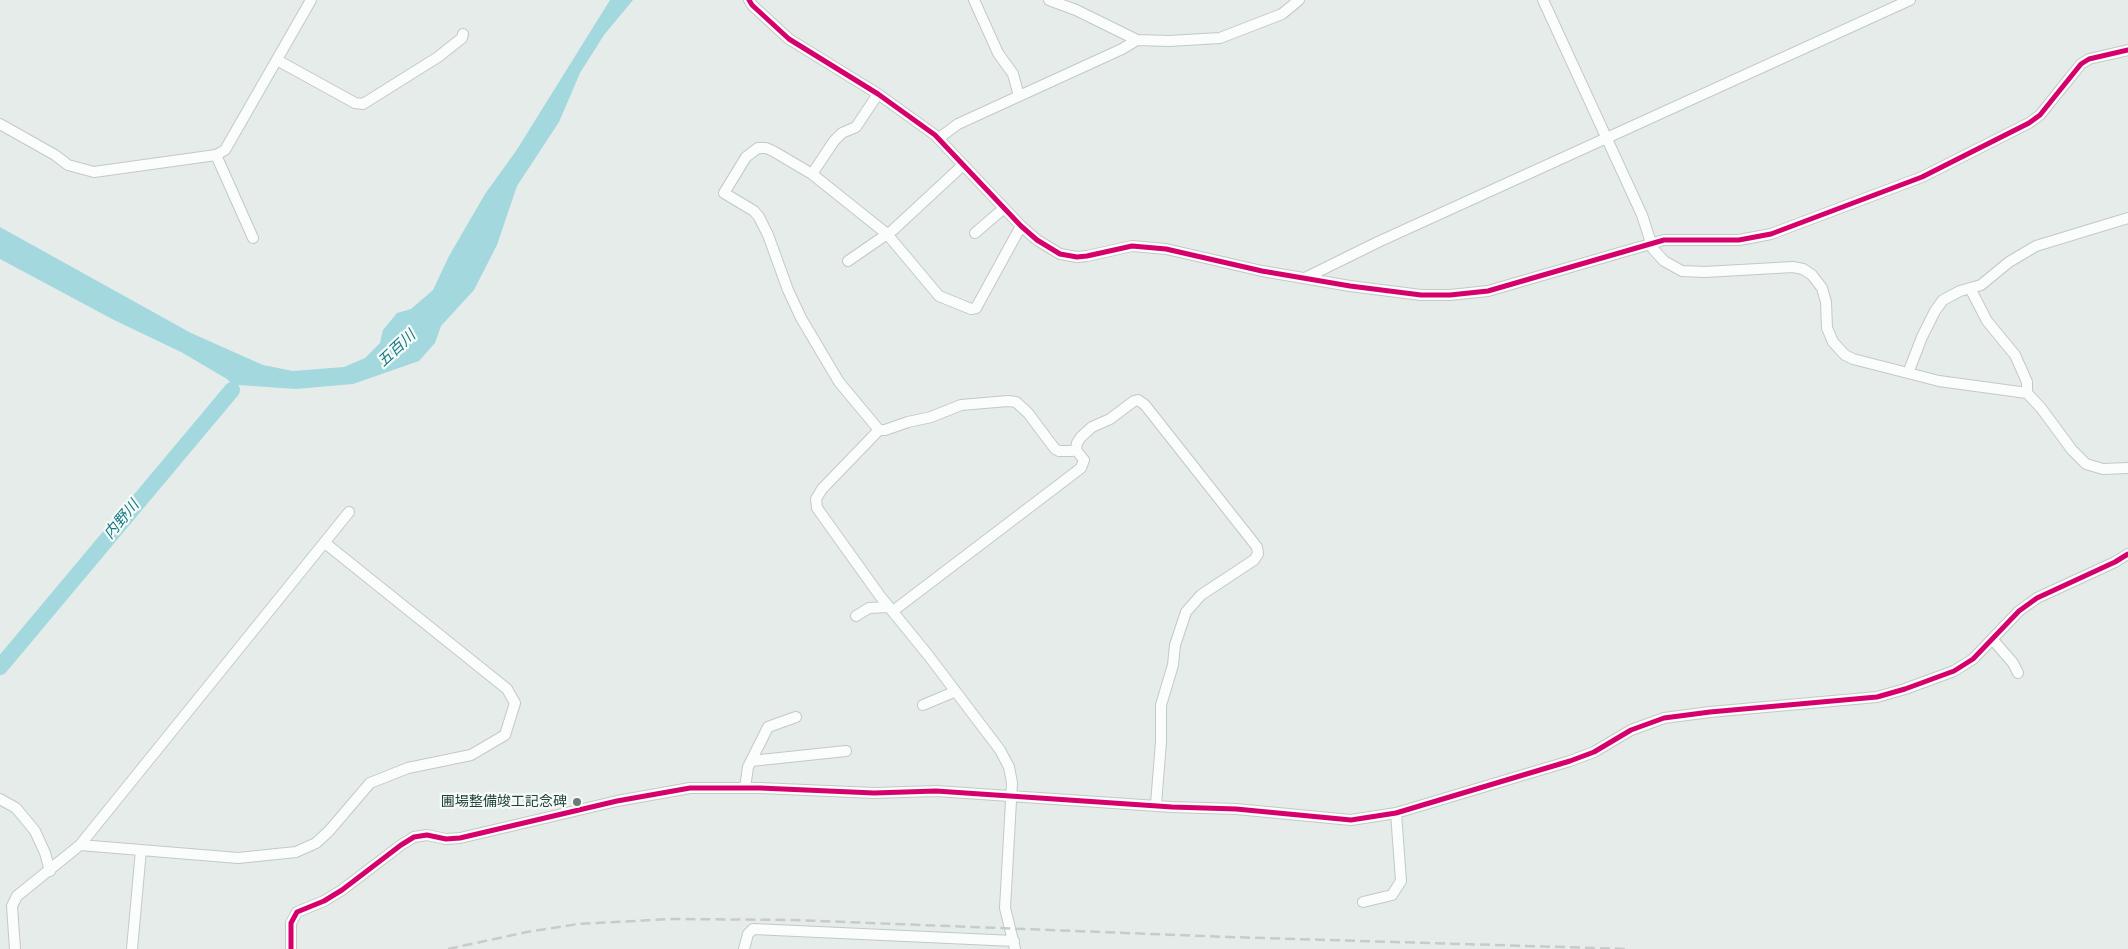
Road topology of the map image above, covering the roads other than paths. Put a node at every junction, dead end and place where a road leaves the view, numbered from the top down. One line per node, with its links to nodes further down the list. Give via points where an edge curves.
1 (311, 0): 11 (street)
2 (749, 0): 12 (street, via 789,39)
3 (974, 0): 13 (street, via 1012,74)
4 (1050, 0): 9 (street)
5 (1300, 0): 9 (street, via 1282,14 1220,38)
6 (1543, 0): 16 (street)
7 (1910, 0): 16 (street)
8 (463, 34): 11 (street, via 462,38 405,80 362,104)
9 (1137, 40): 13 (street)
10 (2128, 50): 26 (street, via 2086,60 2074,70 2040,115 1922,177 1771,234 1753,238 1672,239)
11 (278, 60): 17 (street, via 225,150)
12 (878, 94): 15 (street); 19 (street, via 856,127 834,141)
13 (1019, 96): 15 (street, via 958,124)
14 (0, 124): 17 (street, via 68,165 94,172)
15 (939, 138): 18 (street)
16 (1606, 139): 26 (street, via 1642,215); 28 (street)
17 (216, 154): 25 (street)
18 (962, 166): 20 (street); 24 (street)
19 (812, 174): 24 (street); 32 (street, via 773,151 758,148 746,157 724,193 754,211 762,222 801,318 839,382)
20 (1003, 208): 22 (street); 23 (street)
21 (2128, 218): 29 (street, via 2036,246 2014,258 1981,285)
22 (1021, 226): 24 (street, via 974,309 939,296); 28 (street, via 1050,249 1069,256 1087,256 1132,246 1147,247)
23 (974, 233)
24 (887, 234): 27 (street)
25 (253, 238)
26 (1651, 243): 28 (street, via 1505,286 1457,295 1407,294); 30 (street, via 1656,254 1682,271 1803,269 1822,288 1827,328 1839,350 1853,359)
27 (848, 261)
28 (1305, 278)
29 (1970, 288): 30 (street, via 1949,296 1937,307); 31 (street, via 1982,314 2016,355 2027,382)
30 (1908, 373): 31 (street, via 1939,381)
31 (2027, 393): 34 (street, via 2086,464 2103,469)
32 (879, 430): 33 (street, via 931,417 961,405 1008,401 1028,413 1055,448); 38 (street, via 822,489 816,504)
33 (1076, 450): 38 (street, via 1084,460 1081,468); 50 (street, via 1081,437 1092,427 1110,419 1134,401 1142,401 1258,551 1258,557 1201,595 1186,612 1161,705)
34 (2128, 468)
35 (349, 512): 36 (street)
36 (325, 543): 52 (street); 53 (street, via 507,690 515,703 507,731 471,755 408,768 370,783 329,831 316,843 296,852 238,858)
37 (2128, 554): 40 (street, via 2037,598 2019,611)
38 (891, 609): 39 (street, via 869,608); 42 (street)
39 (856, 616)
40 (1993, 640): 41 (street); 51 (street, via 1967,663 1905,690 1876,697 1664,718 1631,730 1594,752 1570,761)
41 (2018, 673)
42 (954, 692): 43 (street); 48 (street, via 1006,761 1011,775)
43 (923, 705)
44 (796, 717): 46 (street, via 768,727)
45 (846, 751): 46 (street)
46 (751, 761): 47 (street)
47 (745, 788): 48 (street, via 874,793 936,791); 59 (street, via 690,788 460,838 427,835 414,838 400,845 342,890 297,912 291,923)
48 (1011, 797): 50 (street); 56 (street, via 1005,908)
49 (0, 799): 54 (street, via 16,808 35,831)
50 (1156, 804): 51 (street, via 1352,820)
51 (1396, 813): 55 (street, via 1401,881 1392,895)
52 (80, 845): 53 (street); 54 (street)
53 (141, 850): 58 (street)
54 (50, 871): 57 (street, via 14,900)
55 (1363, 902)
56 (1014, 945): 60 (street, via 752,929)
57 (15, 949)
58 (132, 949)
59 (291, 949)
60 (744, 949)

